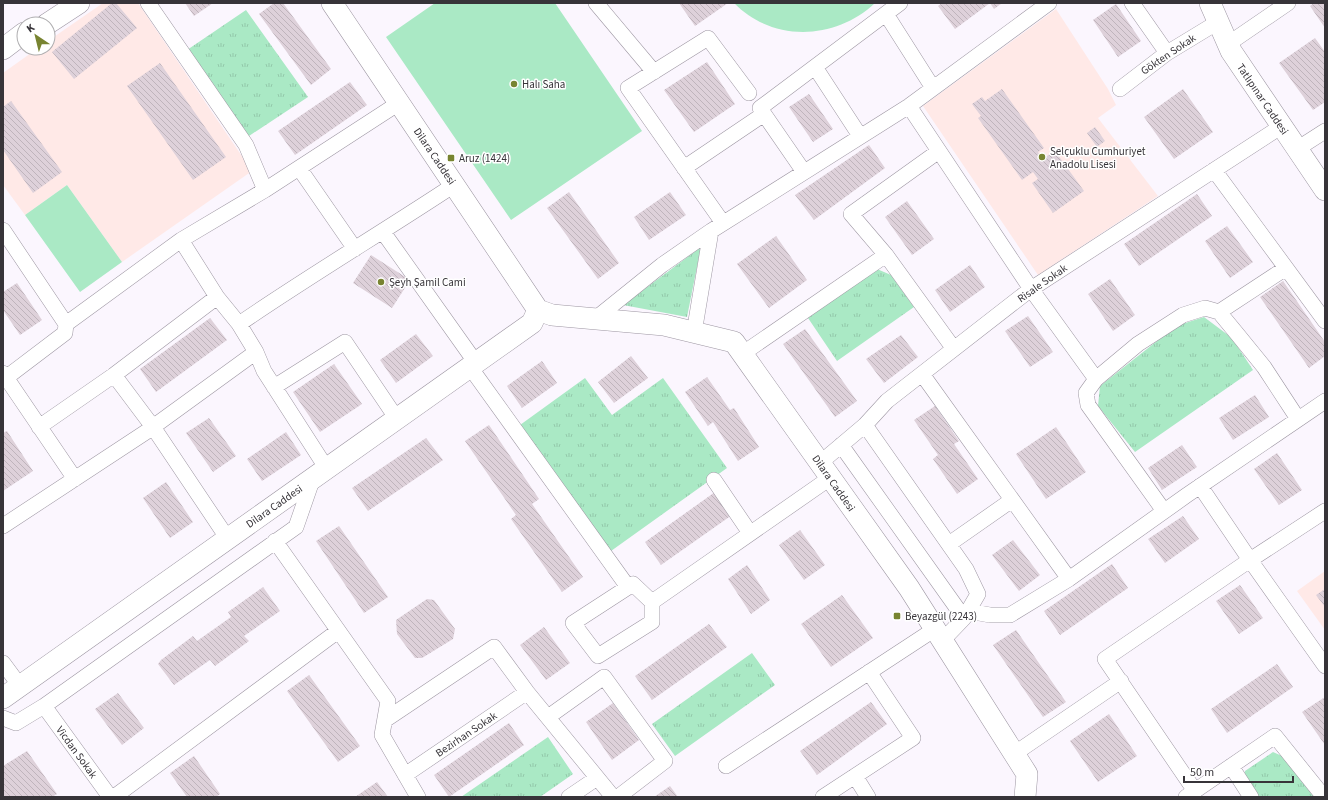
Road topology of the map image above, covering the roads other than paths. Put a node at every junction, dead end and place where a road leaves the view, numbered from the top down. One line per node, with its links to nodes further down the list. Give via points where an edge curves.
1 (61, 3): 12 (street)
2 (79, 3): 13 (street)
3 (148, 3): 34 (street, via 246,145)
4 (332, 3): 21 (street, Dilara Caddesi)
5 (596, 3): 17 (street)
6 (900, 3): 11 (street)
7 (1049, 3): 18 (street)
8 (1132, 3): 15 (street)
9 (1288, 3): 14 (street)
10 (1214, 12): 14 (street, Tatlıpınar Caddesi); 15 (street, Gökten Sokak)
11 (886, 14): 16 (street); 18 (street)
12 (45, 16)
13 (56, 18)
14 (1228, 44): 24 (street, Tatlıpınar Caddesi)
15 (1167, 53): 19 (street, Gökten Sokak)
16 (815, 67): 23 (street, via 760,108); 26 (street)
17 (654, 72): 20 (street, via 708,38); 30 (street, via 628,88)
18 (933, 88): 22 (street)
19 (1120, 89)
20 (749, 93)
21 (399, 103): 29 (street); 33 (street, Dilara Caddesi)
22 (909, 106): 26 (street); 28 (street)
23 (764, 114): 30 (street); 32 (street)
24 (1282, 126): 27 (street, Tatlıpınar Caddesi); 31 (street, Risale Sokak)
25 (1325, 131): 27 (street)
26 (860, 136): 32 (street)
27 (1297, 149): 35 (street, Tatlıpınar Caddesi)
28 (939, 151): 41 (street, via 851,214); 43 (street)
29 (299, 168): 34 (street); 40 (street)
30 (684, 168): 36 (street)
31 (1214, 170): 42 (street); 43 (street, Risale Sokak)
32 (804, 172): 36 (street)
33 (454, 185): 38 (street); 45 (street, Dilara Caddesi)
34 (265, 190): 39 (street)
35 (1325, 190)
36 (717, 227): 47 (street, via 662,265); 51 (street)
37 (3, 230): 49 (street)
38 (383, 232): 40 (street); 55 (street)
39 (181, 240): 44 (street); 49 (street)
40 (355, 249): 50 (street, via 312,274)
41 (886, 255): 52 (street); 54 (street)
42 (1286, 268): 46 (street); 48 (street)
43 (1031, 289): 52 (street, Risale Sokak); 59 (street)
44 (217, 297): 50 (street); 56 (street)
45 (538, 310): 47 (street, Dilara Caddesi); 55 (street, Dilara Caddesi, via 532,323)
46 (1219, 312): 59 (street, via 1205,308 1183,315 1138,344); 63 (street, via 1264,368)
47 (595, 319): 51 (street, Dilara Caddesi, via 664,326)
48 (1325, 321)
49 (66, 324): 58 (street, via 65,333)
50 (239, 324): 53 (street)
51 (694, 333): 54 (street, Dilara Caddesi, via 734,342)
52 (954, 349): 57 (street, Risale Sokak)
53 (256, 352): 60 (street); 66 (street)
54 (742, 354): 68 (street, Dilara Caddesi)
55 (473, 365): 62 (street, Dilara Caddesi); 83 (street)
56 (114, 374): 65 (street); 66 (street)
57 (922, 374): 64 (street, Risale Sokak, via 888,401); 73 (street)
58 (4, 377): 65 (street)
59 (1096, 379): 74 (street, via 1086,393 1088,405)
60 (274, 387): 62 (street, via 344,342); 69 (street)
61 (1325, 401): 63 (street)
62 (397, 419): 69 (street, Dilara Caddesi)
63 (1298, 419): 72 (street)
64 (865, 425): 67 (street, Risale Sokak); 80 (street)
65 (39, 427): 70 (street)
66 (153, 427): 70 (street); 78 (street)
67 (841, 445): 68 (street, Risale Sokak); 85 (street)
68 (825, 470): 77 (street, Risale Sokak); 87 (street, Dilara Caddesi, via 909,588)
69 (320, 474): 78 (street, Dilara Caddesi); 79 (street, via 296,527)
70 (74, 479): 76 (street)
71 (714, 480): 77 (street)
72 (1200, 486): 74 (street); 81 (street)
73 (1012, 500): 80 (street); 82 (street)
74 (1164, 511): 82 (street)
75 (1325, 511): 81 (street)
76 (3, 526)
77 (750, 533): 84 (street, Risale Sokak)
78 (228, 539): 92 (street, Dilara Caddesi)
79 (275, 541): 86 (street); 95 (street)
80 (949, 544): 85 (street, via 966,569 978,594)
81 (1250, 560): 89 (street); 91 (street, via 1105,659)
82 (1069, 579): 85 (street, via 1010,615)
83 (628, 587): 84 (street, via 633,584); 84 (street, via 573,623 598,656 652,622)
84 (652, 602)
85 (966, 614): 87 (street)
86 (338, 631): 98 (street, via 388,701); 107 (street)
87 (938, 635): 90 (street); 99 (street, Dilara Caddesi)
88 (3, 663): 92 (street)
89 (1325, 666)
90 (869, 672): 100 (street); 103 (street, via 913,738)
91 (1120, 681): 99 (street); 105 (street)
92 (20, 686): 94 (street, Dilara Caddesi)
93 (527, 692): 97 (street); 98 (street, via 494,646); 102 (street, Bezirhan Sokak)
94 (3, 698)
95 (44, 706): 96 (street, via 16,723); 106 (street, Vicdan Sokak)
96 (3, 718)
97 (548, 718): 104 (street); 111 (street, via 604,677 665,761)
98 (385, 720): 102 (street, via 382,735)
99 (1014, 754): 114 (street, Dilara Caddesi, via 1027,774)
100 (726, 766)
101 (1231, 766): 105 (street); 115 (street); 116 (street, via 1275,736)
102 (405, 775): 108 (street)
103 (855, 776): 112 (street); 113 (street)
104 (597, 778): 109 (street); 110 (street)
105 (1190, 794)
106 (110, 797)
107 (114, 797)
108 (418, 797)
109 (569, 797)
110 (613, 797)
111 (618, 797)
112 (823, 797)
113 (868, 797)
114 (1025, 797)
115 (1252, 797)
116 (1324, 797)

